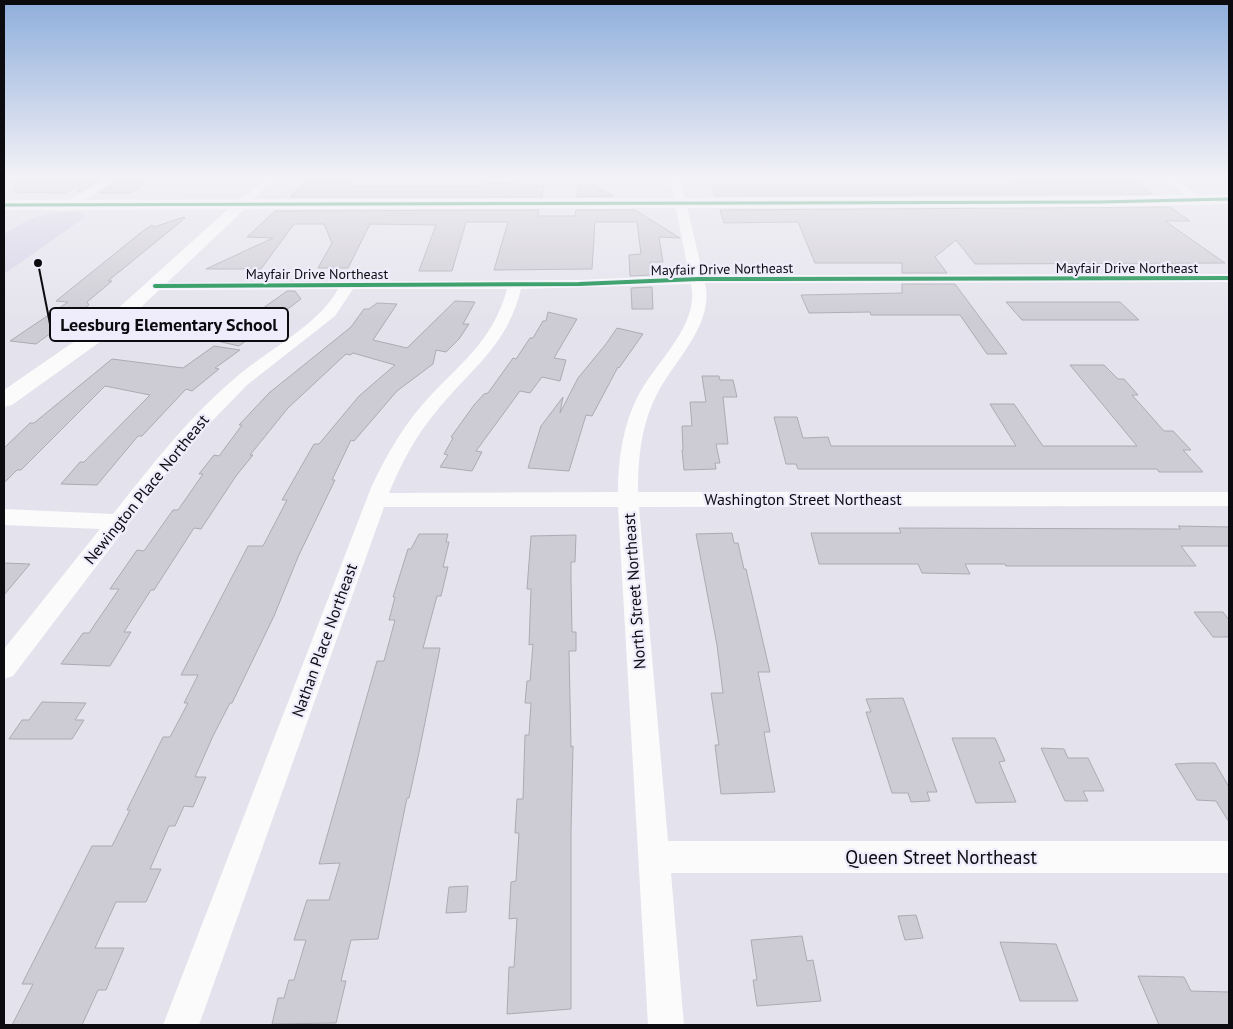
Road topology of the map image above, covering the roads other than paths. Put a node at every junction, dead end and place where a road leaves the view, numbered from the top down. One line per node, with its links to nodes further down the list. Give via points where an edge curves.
1 (220, 225): 7 (street)
2 (687, 225): 4 (street, North Street Northeast)
3 (1229, 278): 4 (street, Mayfair Drive Northeast)
4 (698, 279): 5 (street, Mayfair Drive Northeast); 9 (street, North Street Northeast, via 699,306 693,324 684,343 655,382 632,437)
5 (515, 284): 6 (street, Mayfair Drive Northeast); 11 (street, Nathan Place Northeast, via 505,320 494,340 410,432)
6 (348, 285): 7 (street, Mayfair Drive Northeast); 13 (street, Newington Place Northeast, via 330,313 249,375 210,411 180,443)
7 (155, 286): 8 (street, via 86,344)
8 (4, 400)
9 (628, 499): 10 (street, Washington Street Northeast); 11 (street, Washington Street Northeast); 15 (street, North Street Northeast)
10 (1229, 499)
11 (376, 500): 17 (street, Nathan Place Northeast)
12 (4, 517): 13 (street)
13 (118, 522): 14 (street, Newington Place Northeast)
14 (4, 668)
15 (653, 857): 16 (street, Queen Street Northeast); 18 (street, North Street Northeast)
16 (1229, 857)
17 (181, 1025)
18 (666, 1025)

